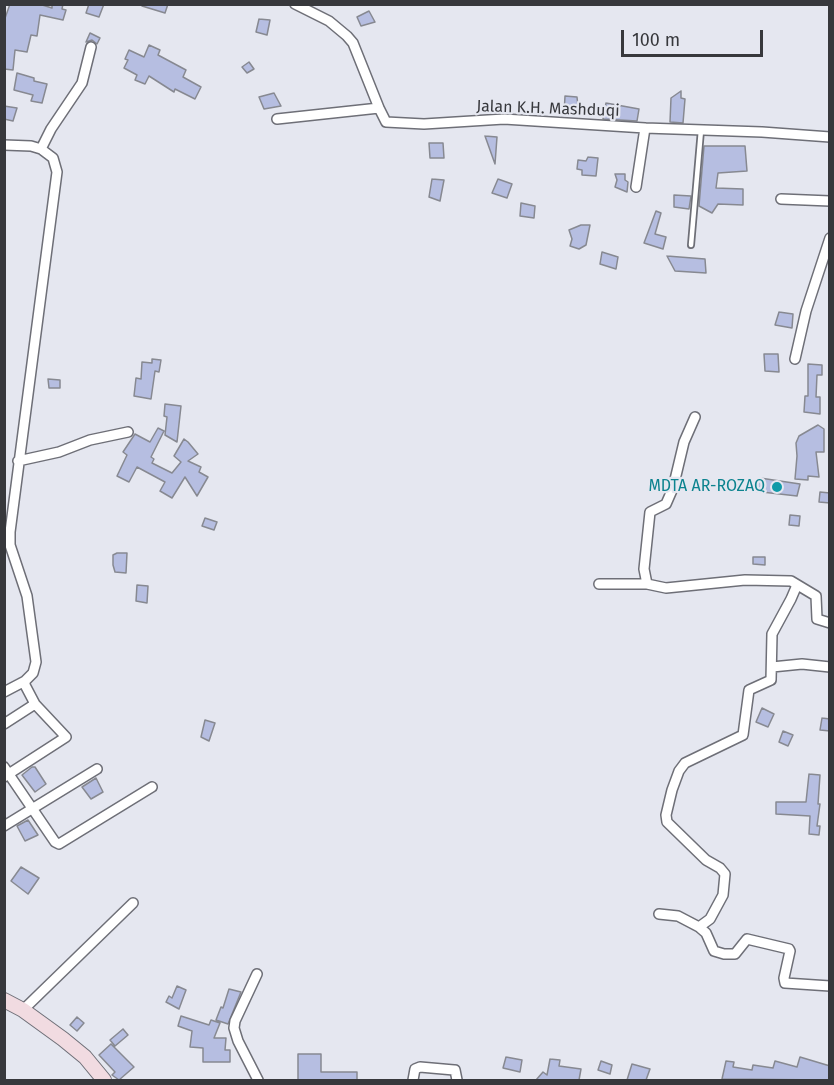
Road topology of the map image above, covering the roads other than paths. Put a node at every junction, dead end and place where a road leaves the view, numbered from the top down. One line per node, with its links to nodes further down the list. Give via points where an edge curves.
1 (295, 4): 3 (street, via 329,21 347,36)
2 (92, 47): 9 (street, via 82,83)
3 (379, 108): 4 (street); 5 (street, Jalan K.H. Mashduqi, via 386,122 401,124 504,119)
4 (278, 119)
5 (645, 128): 6 (street, Jalan K.H. Mashduqi); 10 (street)
6 (701, 130): 7 (street, Jalan K.H. Mashduqi); 14 (lane)
7 (830, 137)
8 (4, 145): 9 (street)
9 (41, 149): 18 (street, via 53,158 57,172)
10 (636, 187)
11 (781, 199): 12 (street)
12 (830, 201)
13 (830, 238): 15 (street)
14 (691, 245)
15 (795, 359)
16 (695, 417): 20 (street, via 666,504 650,512 644,569)
17 (128, 432): 18 (street)
18 (18, 461): 25 (street, via 10,545 27,596 36,662)
19 (599, 584): 20 (street)
20 (647, 584): 21 (street, via 666,588 746,580 791,581)
21 (797, 585): 22 (street, via 816,596 817,619); 23 (street, via 772,634)
22 (830, 623)
23 (772, 667): 24 (street); 36 (street, via 771,681 749,690 743,736 685,763 672,790 667,822 725,874 723,895 710,919)
24 (830, 667)
25 (25, 681): 26 (street); 27 (street)
26 (4, 692)
27 (35, 704): 28 (street); 30 (street, via 66,737)
28 (4, 724)
29 (97, 769): 32 (street)
30 (6, 772): 32 (street)
31 (152, 787): 32 (street, via 59,844)
32 (33, 809): 33 (street)
33 (4, 826)
34 (134, 903): 40 (street)
35 (659, 914): 36 (street, via 678,916)
36 (699, 927): 38 (street, via 714,951 724,954 735,954 747,939 789,949 785,983)
37 (257, 974): 43 (street, via 234,1028)
38 (830, 987)
39 (4, 1000): 40 (street)
40 (23, 1010): 42 (street, via 85,1057)
41 (460, 1079): 44 (street, via 454,1070 420,1067 415,1069)
42 (104, 1080)
43 (258, 1080)
44 (413, 1080)

